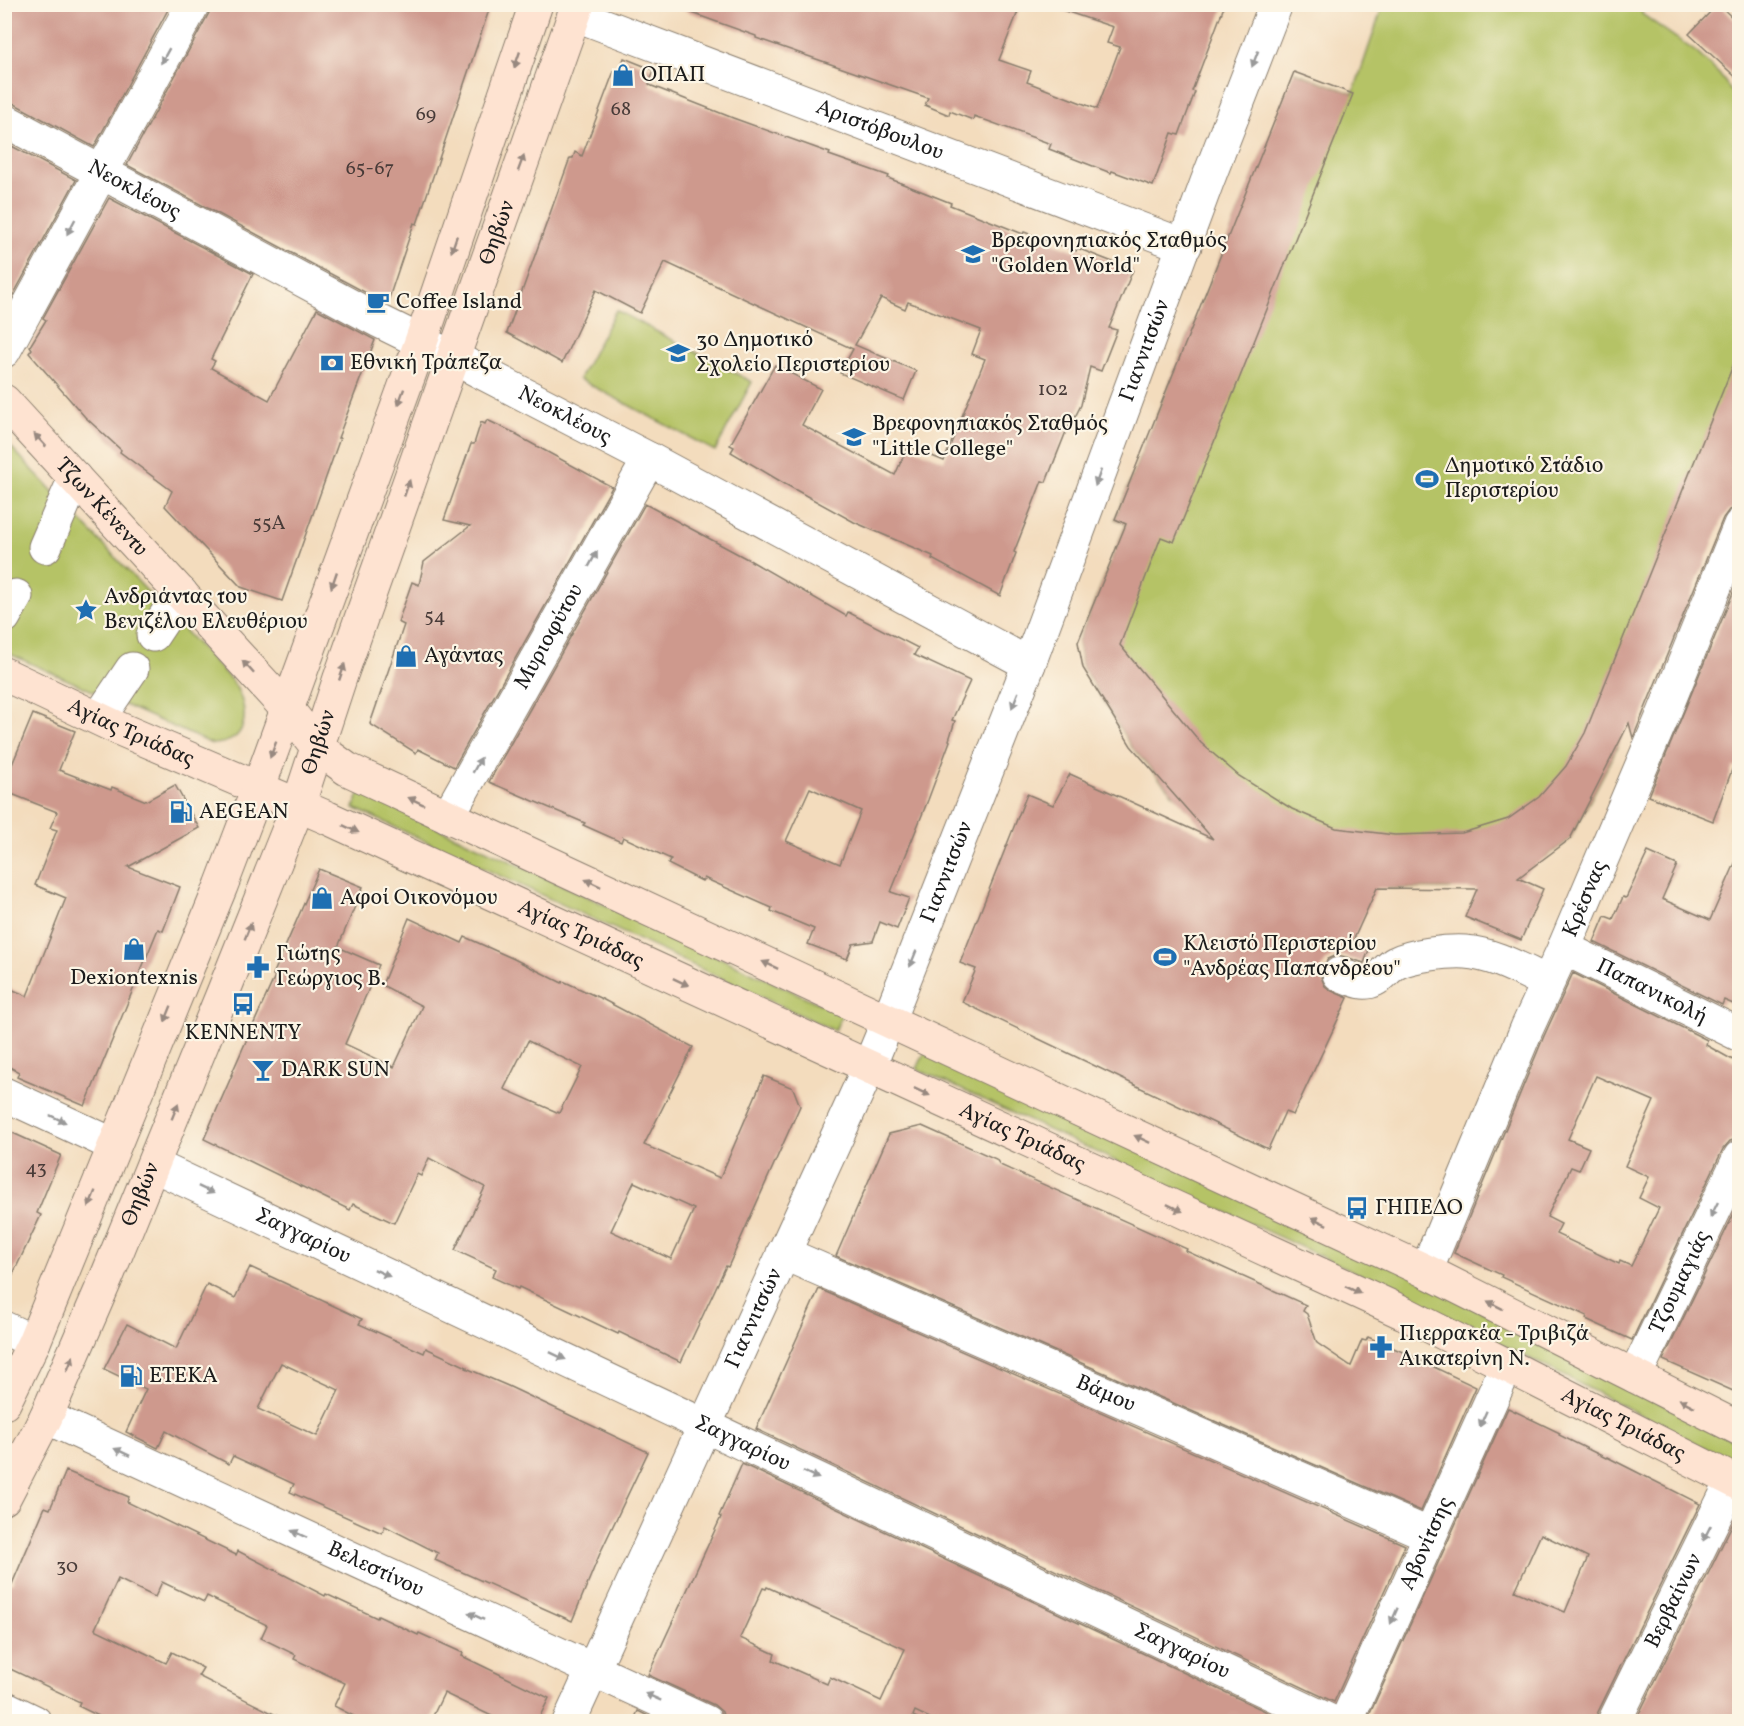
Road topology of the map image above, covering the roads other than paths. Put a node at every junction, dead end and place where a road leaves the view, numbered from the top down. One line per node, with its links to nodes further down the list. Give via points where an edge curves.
1 (193, 4): 6 (street, one-way to 6)
2 (536, 4): 8 (street, Θηβών, one-way to 8)
3 (1276, 4): 7 (street, Γιαννιτσών, one-way to 7)
4 (576, 9): 7 (street, Αριστόβουλου); 10 (street, Θηβών, one-way to 4)
5 (4, 120): 6 (street, Νεοκλέους)
6 (101, 171): 8 (street, Νεοκλέους); 9 (street, one-way to 9)
7 (1185, 246): 18 (street, Γιαννιτσών, one-way to 18)
8 (421, 342): 10 (street, Νεοκλέους); 21 (street, Θηβών, one-way to 21)
9 (4, 351)
10 (452, 357): 12 (street, Νεοκλέους); 23 (street, Θηβών, one-way to 10)
11 (4, 401): 13 (street, Τζων Κένεντυ, one-way to 11)
12 (649, 459): 18 (street, Νεοκλέους); 26 (street, Μυριοφύτου, one-way to 12)
13 (75, 478): 15 (street); 16 (street, Τζων Κένεντυ)
14 (1740, 525): 27 (street, Κρέσνας)
15 (45, 547)
16 (181, 593): 17 (street); 21 (street, Τζων Κένεντυ, one-way to 16)
17 (153, 635)
18 (1029, 664): 30 (street, Γιαννιτσών, one-way to 30)
19 (132, 669): 22 (street)
20 (4, 674): 22 (street, Αγίας Τριάδας)
21 (288, 710): 23 (street, Τζων Κένεντυ); 24 (street, Θηβών, one-way to 24)
22 (99, 718): 24 (street, Αγίας Τριάδας)
23 (318, 748): 25 (street, Θηβών); 26 (street, Τζων Κένεντυ, one-way to 23, via 347,769)
24 (258, 789): 25 (street, Αγίας Τριάδας); 34 (street, Θηβών, one-way to 34)
25 (298, 806): 32 (street, Αγίας Τριάδας, one-way to 32); 36 (street, Θηβών, one-way to 25)
26 (448, 816): 30 (street, one-way to 26)
27 (1564, 948): 29 (street, Κρέσνας); 31 (street, Παπανικολή)
28 (1339, 974): 29 (street, via 1356,982 1373,981 1397,963 1466,952 1494,958)
29 (1547, 982): 38 (street, Κρέσνας)
30 (888, 1021): 32 (street, Γιαννιτσών); 38 (street, one-way to 30)
31 (1740, 1035)
32 (869, 1067): 37 (street, Γιαννιτσών); 41 (street, Αγίας Τριάδας, one-way to 41, via 1404,1313)
33 (4, 1094): 34 (street, one-way to 34)
34 (114, 1145): 40 (street, Θηβών, one-way to 40)
35 (1740, 1157): 42 (street, Τζουμαγιάς, one-way to 42)
36 (153, 1166): 44 (street, Θηβών, one-way to 36); 45 (street, Σαγγαρίου, one-way to 45)
37 (783, 1253): 45 (street, Γιαννιτσών); 49 (street, Βάμου)
38 (1426, 1271): 42 (street, one-way to 38)
39 (4, 1328): 40 (street)
40 (34, 1342): 43 (street, Θηβών)
41 (1507, 1365): 47 (street, Αγίας Τριάδας); 49 (street, Αβονίτσης, one-way to 49)
42 (1635, 1376): 46 (street, one-way to 42)
43 (4, 1403)
44 (46, 1417): 48 (street, Θηβών); 50 (street, Βελεστίνου, one-way to 44)
45 (704, 1425): 50 (street, Γιαννιτσών); 55 (street, Σαγγαρίου, one-way to 55)
46 (1740, 1429)
47 (1736, 1482): 57 (street, Βερβαίνων, one-way to 57)
48 (4, 1498)
49 (1430, 1535): 56 (street, Αβονίτσης, one-way to 56)
50 (593, 1670): 53 (street, Γιαννιτσών); 54 (street, Βελεστίνου, one-way to 50)
51 (4, 1707): 52 (street)
52 (35, 1722)
53 (569, 1722)
54 (706, 1722)
55 (1332, 1722)
56 (1346, 1722)
57 (1614, 1722)

